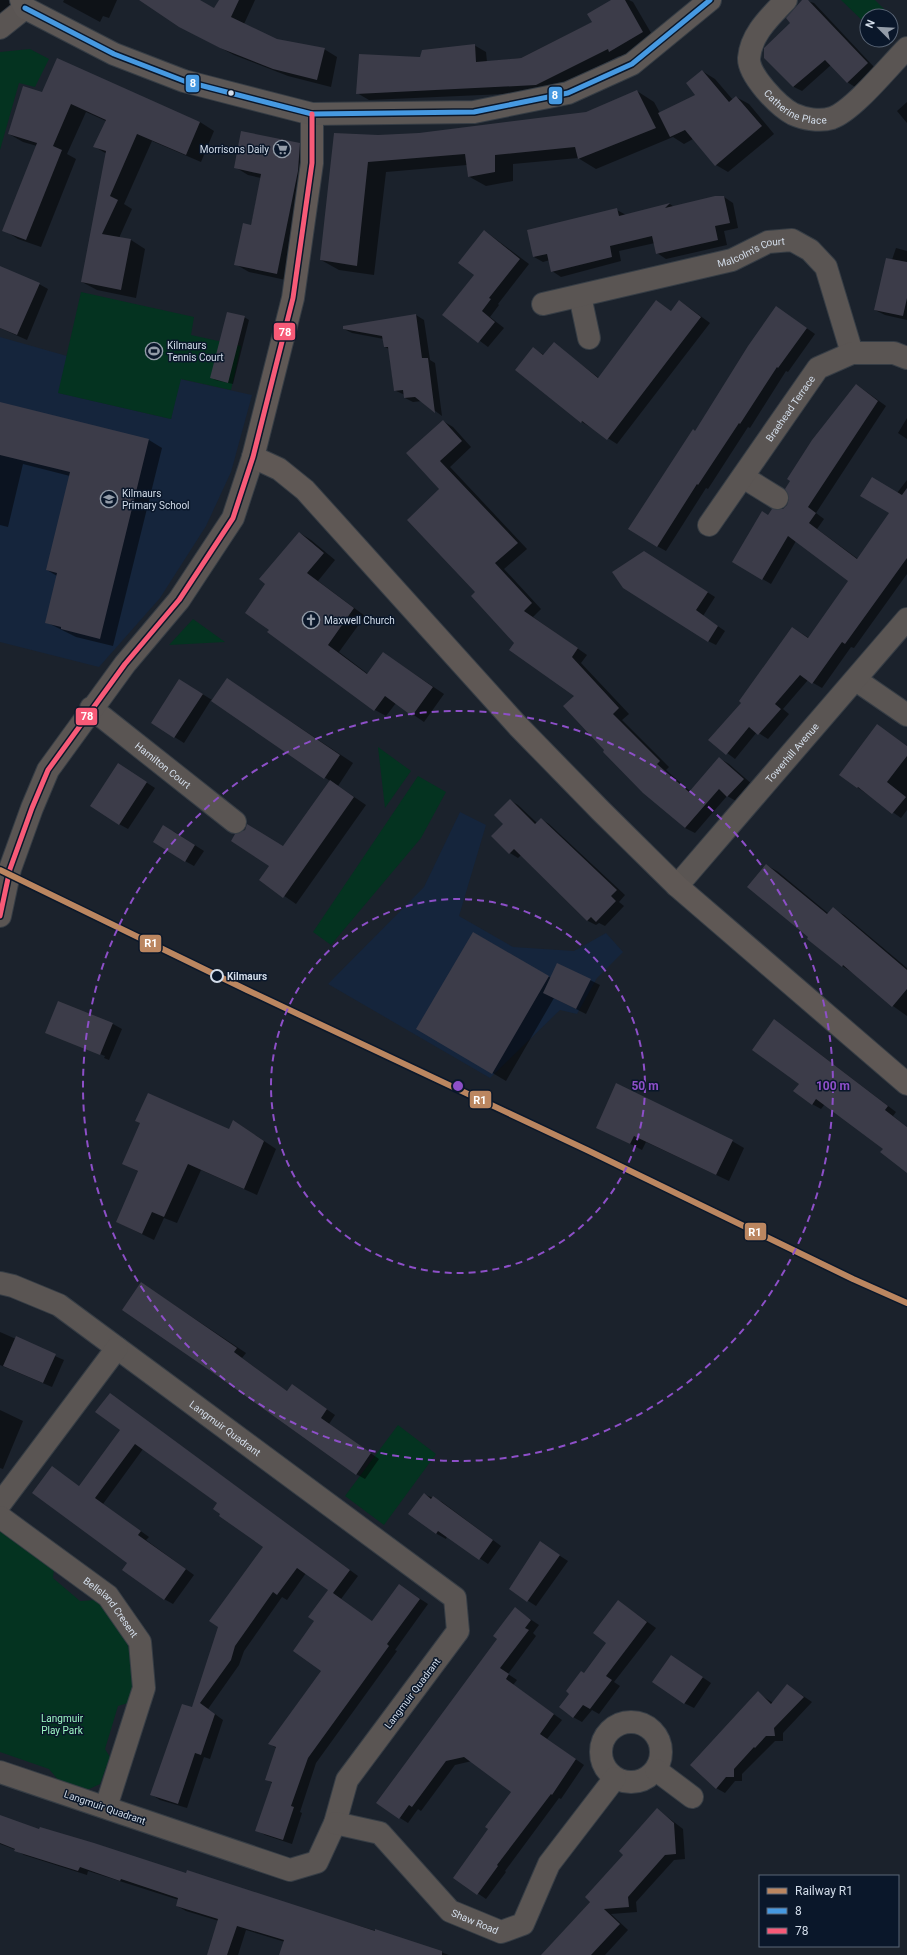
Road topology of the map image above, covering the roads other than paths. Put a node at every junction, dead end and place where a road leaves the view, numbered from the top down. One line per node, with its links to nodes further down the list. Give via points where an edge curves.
1 (710, 0): 6 (main road, via 632,64 568,93 474,112)
2 (786, 0): 5 (street, Catherine Place, via 760,28 751,44 749,60 754,76 793,114 811,119 830,119 845,112)
3 (23, 4): 4 (street); 6 (main road, via 114,54 184,81)
4 (0, 28)
5 (907, 48)
6 (312, 114): 12 (main road, via 312,163 293,298)
7 (580, 296): 8 (street, Malcolm's Court); 9 (street); 10 (street, Malcolm's Court, via 732,260 768,242 792,240 810,250 826,267)
8 (543, 304)
9 (589, 338)
10 (852, 353): 11 (street, Braehead Terrace, via 894,353); 13 (street, Braehead Terrace, via 818,368)
11 (907, 358)
12 (253, 457): 18 (street, via 233,518 179,600); 21 (main road, via 278,469 305,490 518,726)
13 (742, 477): 14 (street); 15 (street, Braehead Terrace)
14 (777, 498)
15 (709, 525)
16 (907, 619): 17 (street, Towerhill Avenue)
17 (856, 680): 19 (street); 21 (street, Towerhill Avenue)
18 (92, 708): 20 (street, Hamilton Court); 22 (street, via 45,776 10,869)
19 (907, 715)
20 (235, 822)
21 (677, 886): 23 (main road)
22 (0, 916)
23 (907, 1084)
24 (0, 1283): 25 (street, Langmuir Quadrant, via 59,1305)
25 (117, 1348): 26 (street); 33 (street, Langmuir Quadrant, via 456,1598 458,1631 347,1780)
26 (0, 1504)
27 (0, 1516): 32 (street, Bellsland Cresent, via 108,1596 140,1642 144,1688)
28 (656, 1770): 30 (street, via 648,1778 637,1782 625,1782); 30 (street, via 661,1760 659,1738 650,1728 639,1722 626,1721 613,1726 604,1736 601,1747 601,1759 606,1770); 31 (street)
29 (0, 1772): 32 (street, Langmuir Quadrant)
30 (615, 1778): 33 (street, Shaw Road, via 548,1864 523,1924 501,1932 450,1911 380,1833)
31 (692, 1797)
32 (106, 1807): 33 (street, Langmuir Quadrant, via 290,1870 317,1862)
33 (335, 1823)

